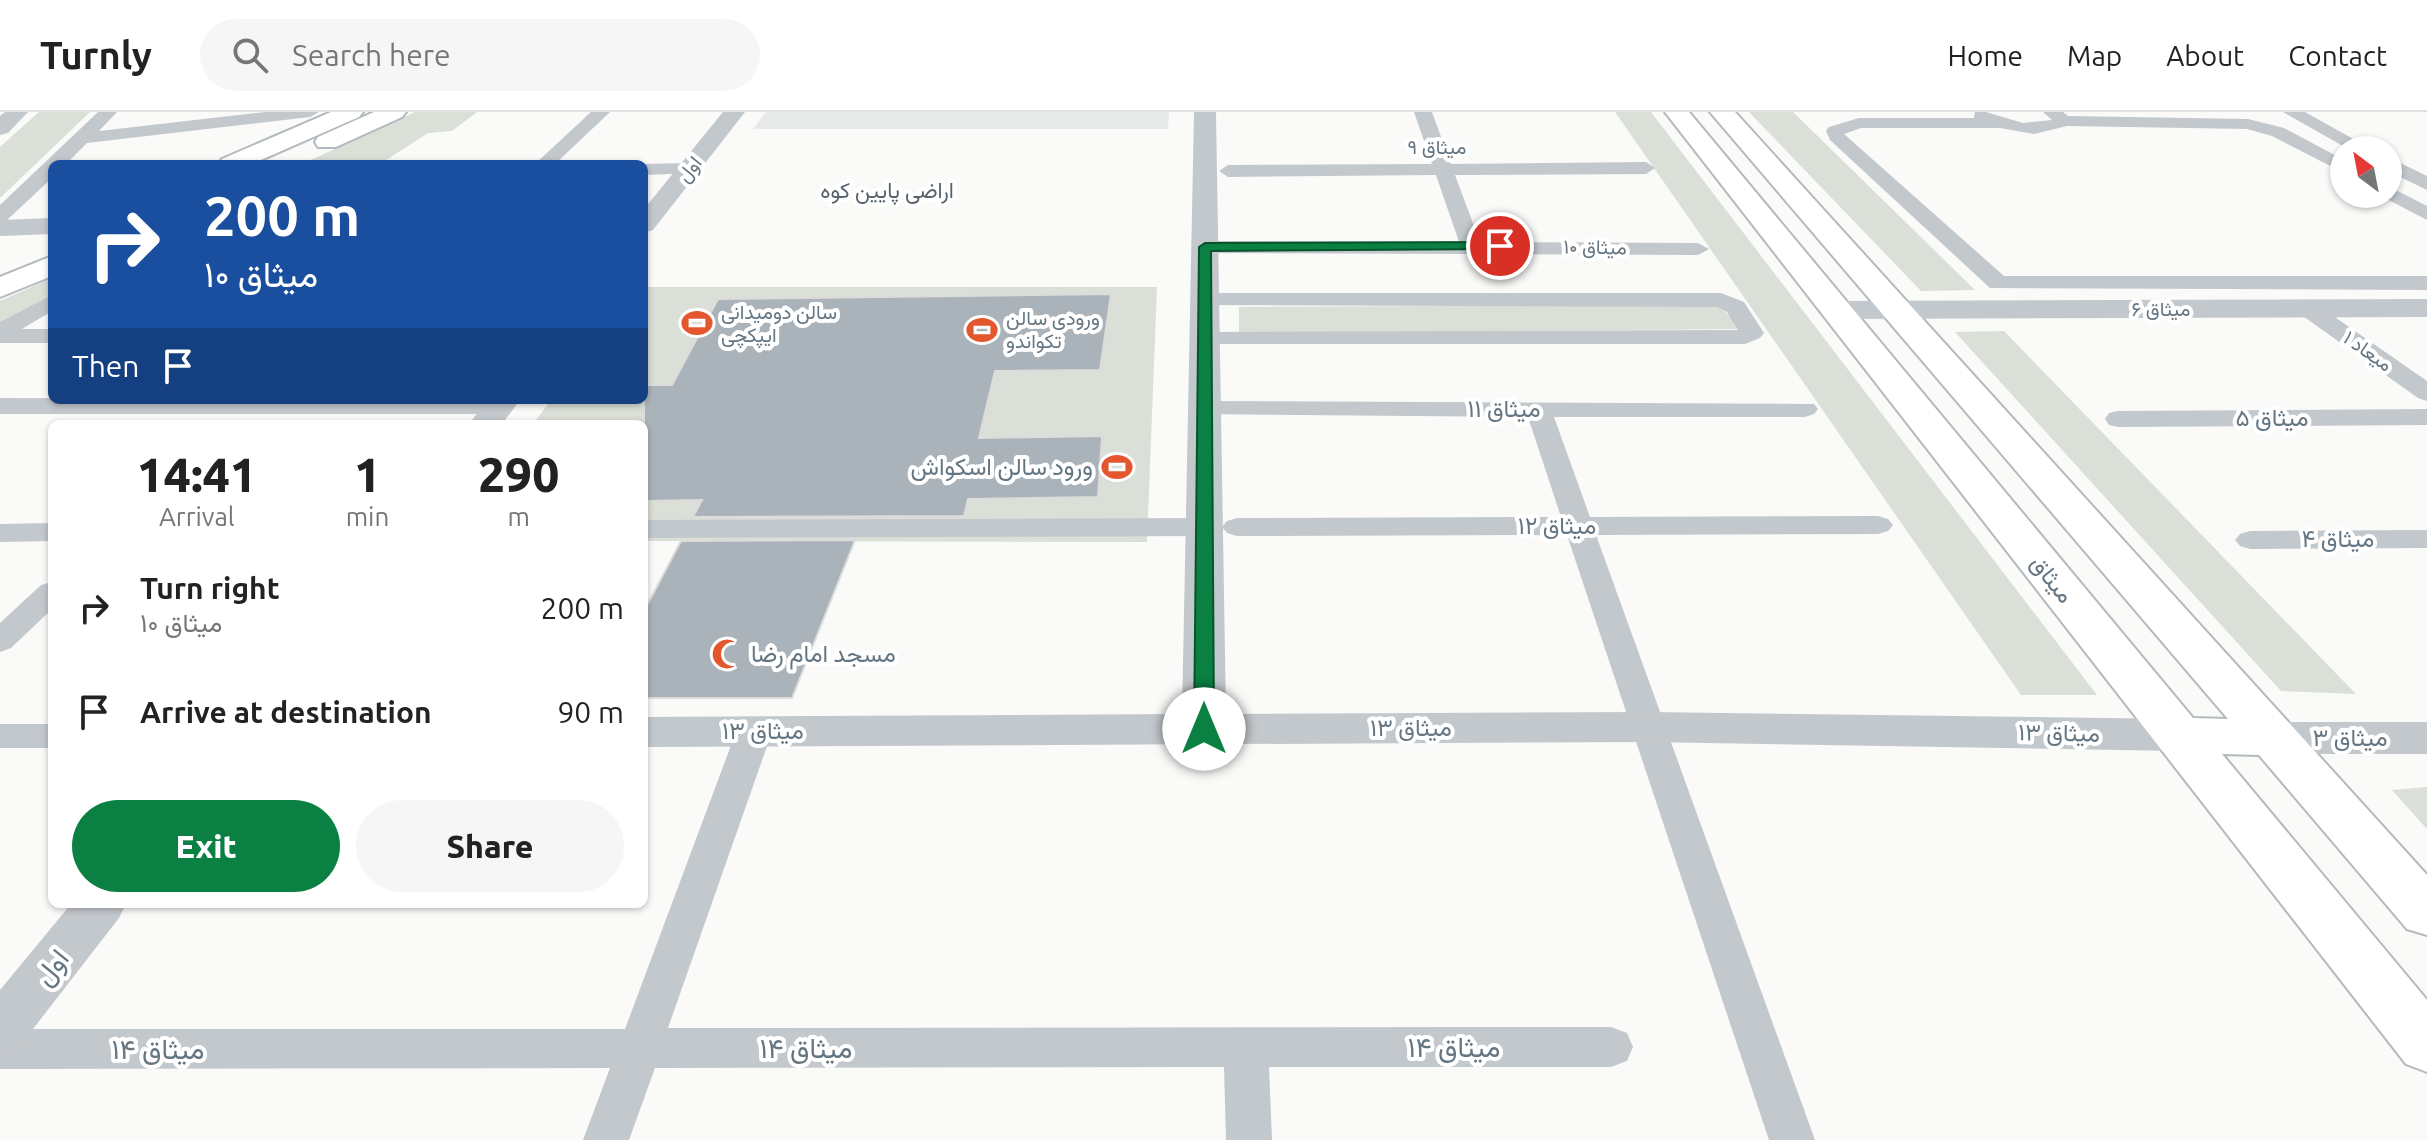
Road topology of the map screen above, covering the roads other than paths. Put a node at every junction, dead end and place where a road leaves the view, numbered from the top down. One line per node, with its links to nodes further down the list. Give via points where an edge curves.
1 (108, 112): 16 (street)
2 (310, 112): 16 (street)
3 (351, 112): 18 (main road)
4 (394, 112): 19 (main road)
5 (601, 112): 20 (street)
6 (734, 112): 24 (street, اول)
7 (1205, 112): 38 (street)
8 (1423, 112): 25 (street)
9 (1677, 112): 48 (main road, میثاق)
10 (1722, 112): 49 (main road)
11 (1975, 112): 14 (street)
12 (2292, 112): 15 (street)
13 (2058, 116): 14 (street, via 2041,129); 21 (street, via 2248,124 2278,132)
14 (2000, 123): 42 (street, via 1859,123 1835,131 1998,283)
15 (2337, 136)
16 (82, 138): 17 (street)
17 (60, 160)
18 (240, 160)
19 (286, 160)
20 (548, 160)
21 (2330, 160)
22 (1646, 168): 25 (street, میثاق ۹)
23 (648, 169): 24 (street)
24 (689, 169): 33 (street, اول)
25 (1444, 169): 26 (street, میثاق ۹); 37 (street)
26 (1228, 171)
27 (2402, 171): 29 (street)
28 (48, 172): 32 (street)
29 (2427, 184)
30 (2402, 200): 31 (street)
31 (2427, 214)
32 (0, 216)
33 (648, 220)
34 (48, 226): 35 (street)
35 (0, 228)
36 (48, 243): 40 (main road)
37 (1471, 246): 38 (street, میثاق ۱۰); 39 (street, میثاق ۱۰)
38 (1205, 247): 44 (street)
39 (1698, 249)
40 (0, 264)
41 (48, 267): 43 (main road)
42 (2427, 283)
43 (0, 288)
44 (1205, 300): 52 (street); 52 (street, via 1721,300 1736,307 1752,333)
45 (48, 304): 50 (street)
46 (2427, 308): 47 (street, میثاق ۶)
47 (2308, 309): 49 (street, میثاق ۶); 53 (street, میعاد ۱)
48 (1836, 310): 49 (street, میثاق ۶); 76 (main road, میثاق)
49 (1896, 310): 79 (main road)
50 (0, 334): 51 (street)
51 (48, 336)
52 (1204, 337): 55 (street)
53 (2427, 393)
54 (0, 406): 58 (street)
55 (1204, 409): 56 (street, میثاق ۱۱); 63 (street)
56 (1538, 409): 57 (street, میثاق ۱۱); 62 (street)
57 (1805, 409)
58 (496, 410)
59 (2427, 417): 60 (street, میثاق ۵)
60 (2118, 419)
61 (1878, 525): 62 (street, میثاق ۱۲)
62 (1577, 526): 64 (street, میثاق ۱۲); 72 (street)
63 (1204, 527): 65 (street); 73 (street)
64 (1237, 527)
65 (648, 529)
66 (48, 532): 67 (street)
67 (0, 533)
68 (2427, 539): 69 (street, میثاق ۴)
69 (2250, 540)
70 (48, 596): 71 (street)
71 (0, 641)
72 (1647, 727): 73 (street, میثاق ۱۳); 76 (street, میثاق ۱۳); 91 (street)
73 (1204, 729): 75 (street, میثاق ۱۳)
74 (648, 732): 75 (street, میثاق ۱۳)
75 (754, 732): 87 (street)
76 (2178, 735): 79 (main road); 84 (main road, میثاق)
77 (0, 736): 78 (street)
78 (48, 736)
79 (2273, 738): 80 (street, میثاق ۳); 82 (main road)
80 (2427, 738)
81 (98, 908): 83 (street, اول)
82 (2427, 913)
83 (0, 1030)
84 (2427, 1045)
85 (1246, 1047): 86 (street, میثاق ۱۴); 87 (street, میثاق ۱۴); 90 (street)
86 (1611, 1047)
87 (638, 1048): 88 (street, میثاق ۱۴); 89 (street)
88 (0, 1049)
89 (606, 1140)
90 (1249, 1140)
91 (1792, 1140)

